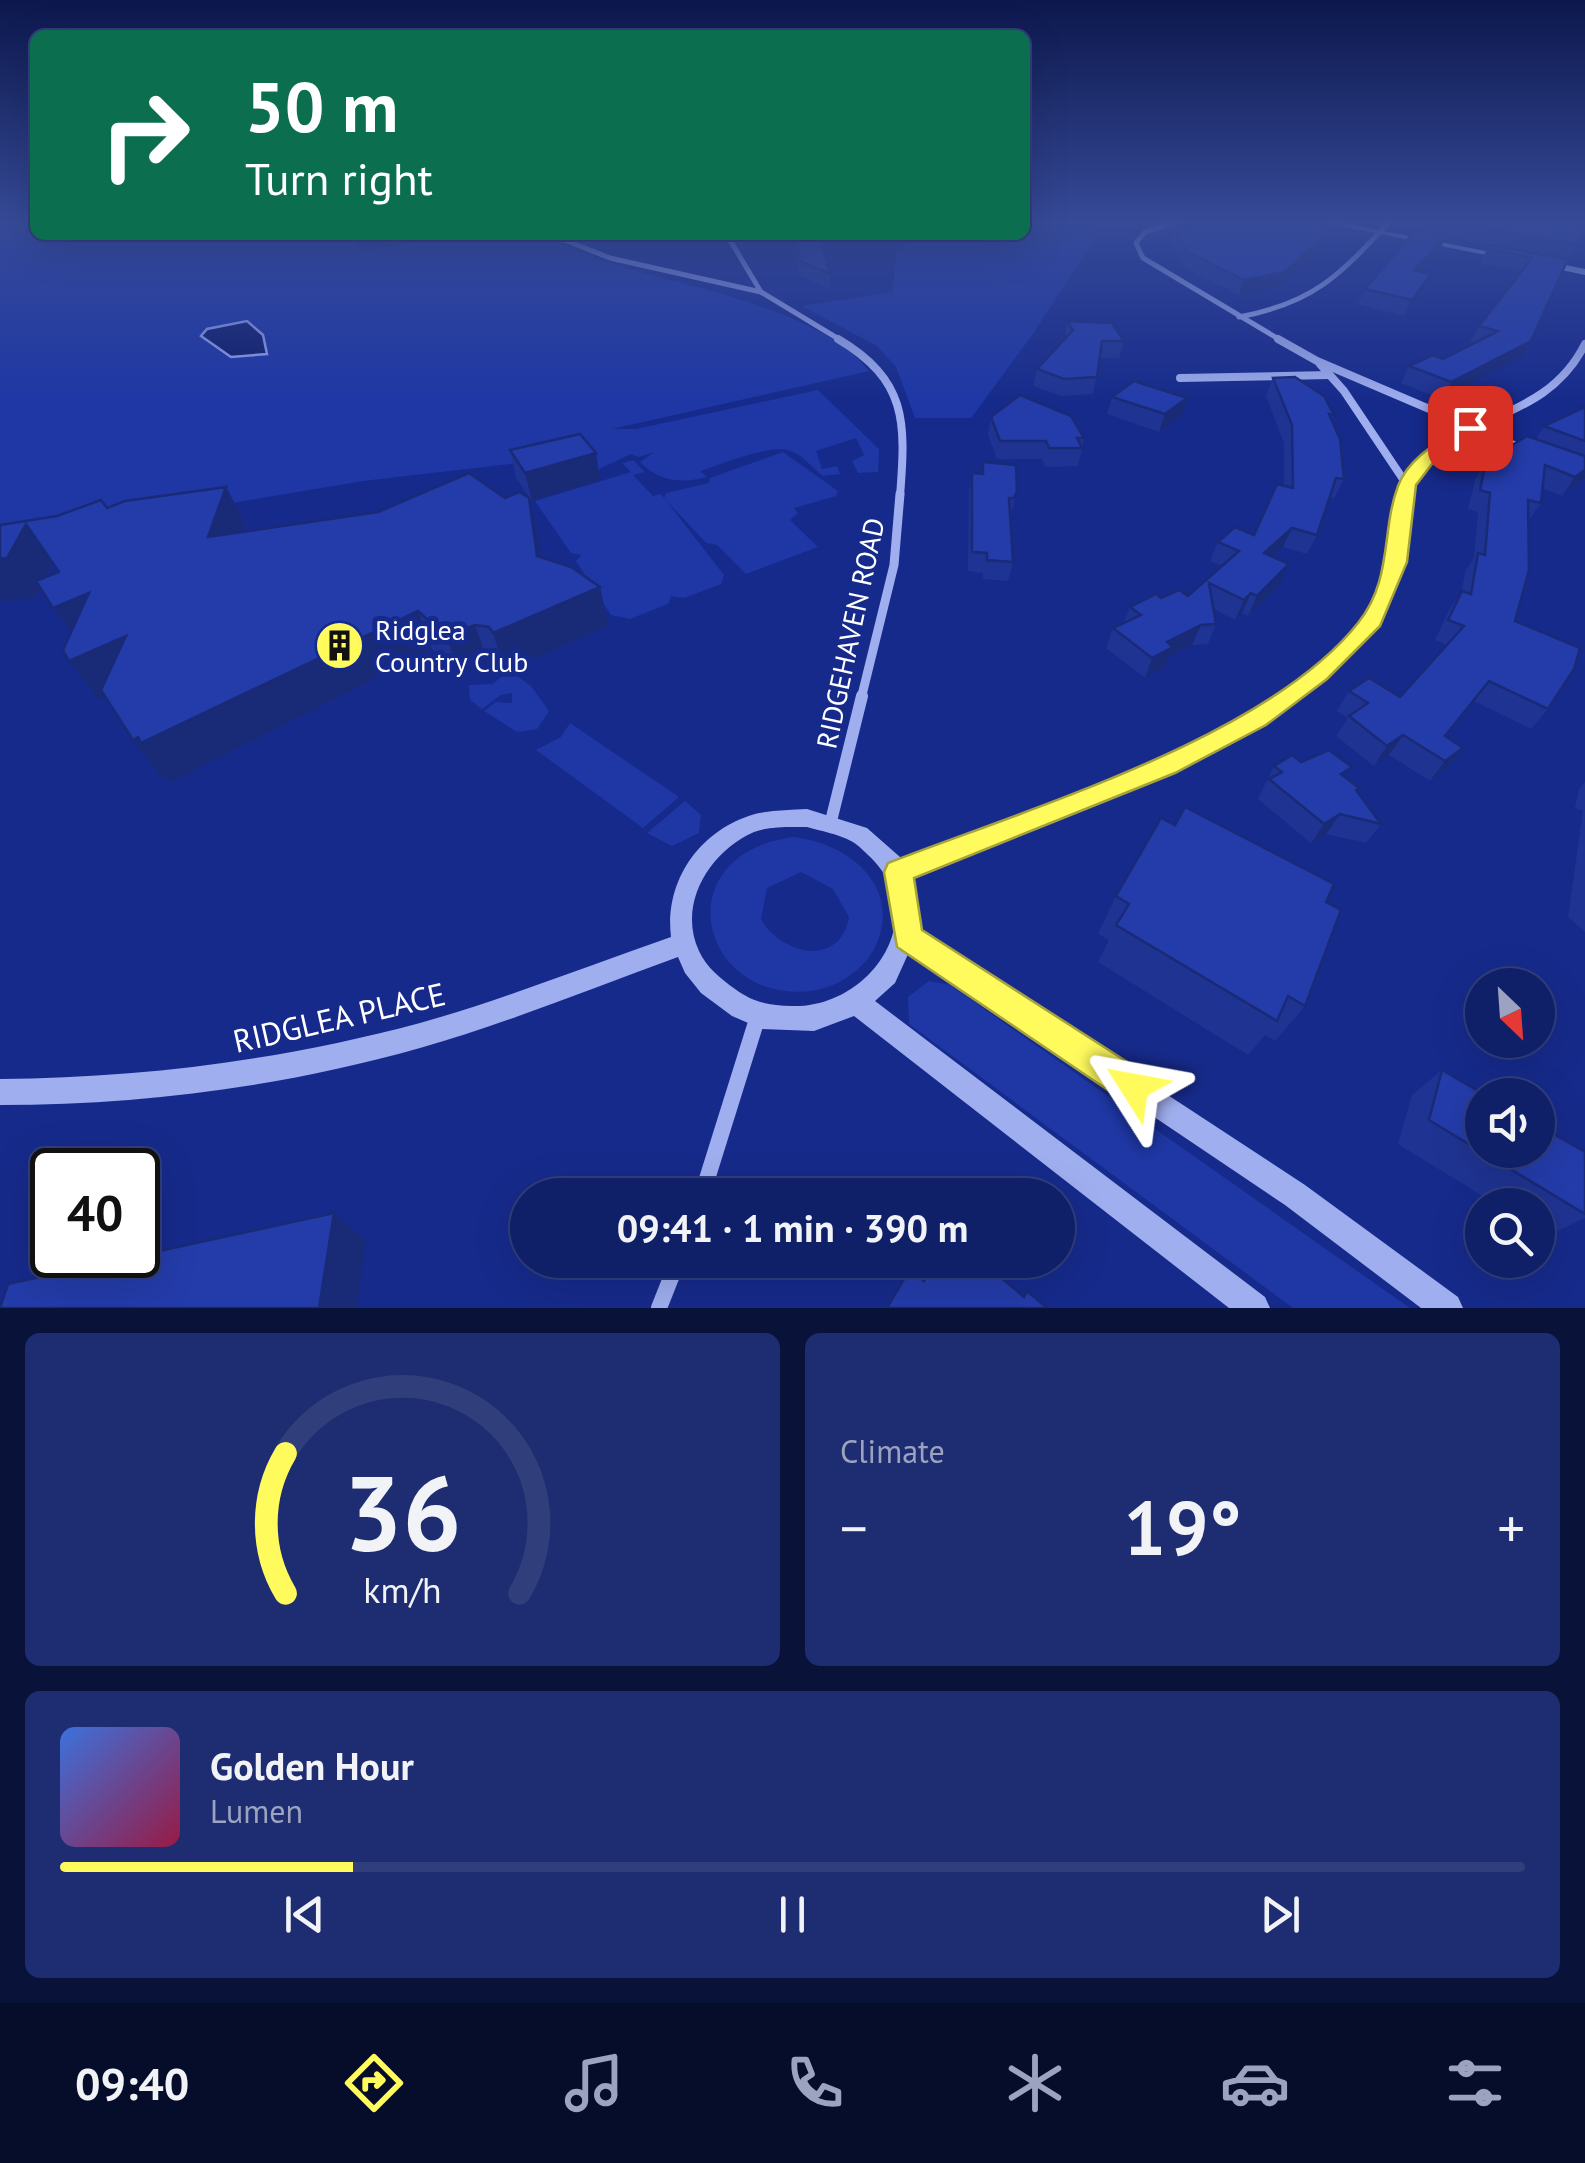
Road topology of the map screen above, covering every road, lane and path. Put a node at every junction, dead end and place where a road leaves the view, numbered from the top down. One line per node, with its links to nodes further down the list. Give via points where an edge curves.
1 (717, 282): 5 (street)
2 (756, 282): 5 (street, RIDGEHAVEN ROAD)
3 (1179, 282): 6 (street)
4 (1327, 282): 6 (street, via 1293,308)
5 (762, 292): 14 (street, RIDGEHAVEN ROAD, via 870,358 889,380 901,415 894,565)
6 (1238, 317): 8 (street)
7 (1585, 344): 11 (street, via 1568,375 1544,395 1514,415)
8 (1317, 361): 9 (street); 11 (street)
9 (1329, 375): 10 (street); 13 (street)
10 (1180, 378)
11 (1470, 428): 12 (street); 13 (street, via 1429,456)
12 (1536, 454)
13 (1407, 485): 15 (street, via 1397,562 1369,626 1319,673 1258,718 1166,766)
14 (830, 821): 15 (street, via 870,840); 17 (street, via 767,820 723,840 693,870 679,921)
15 (898, 872): 16 (street)
16 (908, 937): 18 (street, via 879,987); 25 (street, via 1295,1196)
17 (681, 945): 19 (street, via 695,971); 20 (street, RIDGLEA PLACE, via 481,1016 295,1064 189,1082)
18 (856, 1002): 19 (street, via 806,1018); 24 (street)
19 (758, 1016): 21 (street)
20 (0, 1092)
21 (707, 1178)
22 (671, 1278): 23 (street)
23 (659, 1308)
24 (1254, 1308)
25 (1448, 1308)

